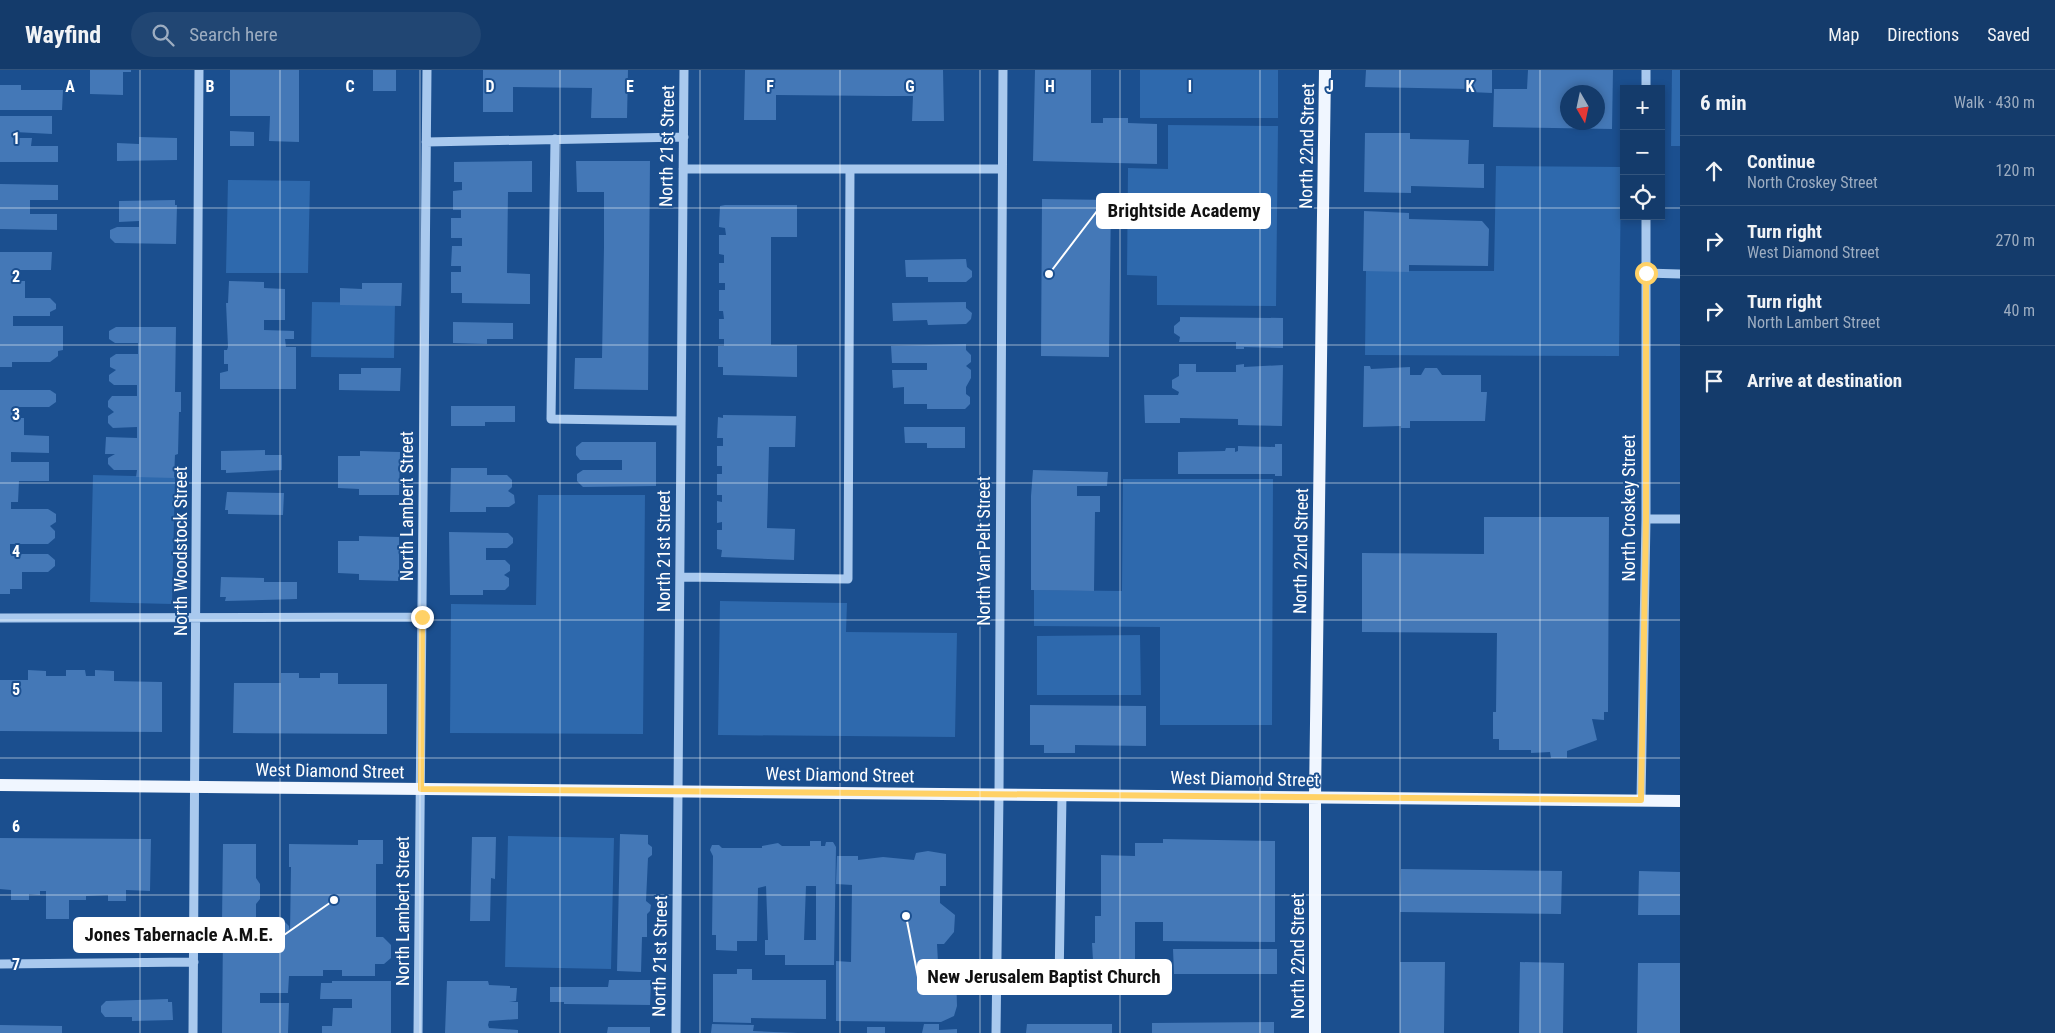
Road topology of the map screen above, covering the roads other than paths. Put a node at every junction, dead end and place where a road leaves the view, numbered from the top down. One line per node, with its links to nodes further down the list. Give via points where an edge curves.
1 (199, 70): 21 (street, North Woodstock Street)
2 (426, 70): 10 (street, North Lambert Street)
3 (684, 70): 8 (street, North 21st Street)
4 (1003, 70): 13 (street, North Van Pelt Street)
5 (1326, 70): 30 (main road, North 22nd Street)
6 (1646, 70): 7 (street)
7 (1646, 85)
8 (684, 137): 9 (street); 11 (street, North 21st Street)
9 (555, 138): 10 (street); 17 (street, via 551,419)
10 (426, 142): 22 (street, North Lambert Street)
11 (684, 169): 12 (street); 17 (street, North 21st Street)
12 (850, 169): 13 (street); 20 (street, via 848,579)
13 (1002, 169): 28 (street, North Van Pelt Street)
14 (1646, 220): 15 (street, North Croskey Street)
15 (1646, 273): 16 (street); 18 (street, North Croskey Street)
16 (1680, 274)
17 (681, 421): 20 (street, North 21st Street)
18 (1646, 519): 19 (street); 31 (street, North Croskey Street)
19 (1680, 519)
20 (680, 577): 27 (street, North 21st Street)
21 (197, 616): 22 (street); 23 (street); 25 (street, North Woodstock Street)
22 (422, 617): 26 (street, North Lambert Street)
23 (0, 618)
24 (0, 785): 25 (main road, West Diamond Street)
25 (196, 787): 26 (main road, West Diamond Street); 33 (street, North Woodstock Street)
26 (421, 789): 27 (main road, West Diamond Street); 37 (street, North Lambert Street)
27 (678, 791): 28 (main road, West Diamond Street); 38 (street, North 21st Street)
28 (999, 794): 29 (main road, West Diamond Street); 35 (street, North Van Pelt Street)
29 (1062, 795): 30 (main road, West Diamond Street); 35 (street, via 1059,985)
30 (1315, 797): 31 (main road, West Diamond Street); 40 (main road, North 22nd Street)
31 (1641, 800): 32 (main road, West Diamond Street)
32 (1680, 801)
33 (194, 962): 34 (street); 36 (street, North Woodstock Street)
34 (0, 964)
35 (996, 984): 39 (street, North Van Pelt Street)
36 (193, 1033)
37 (418, 1033)
38 (676, 1033)
39 (996, 1033)
40 (1315, 1033)

